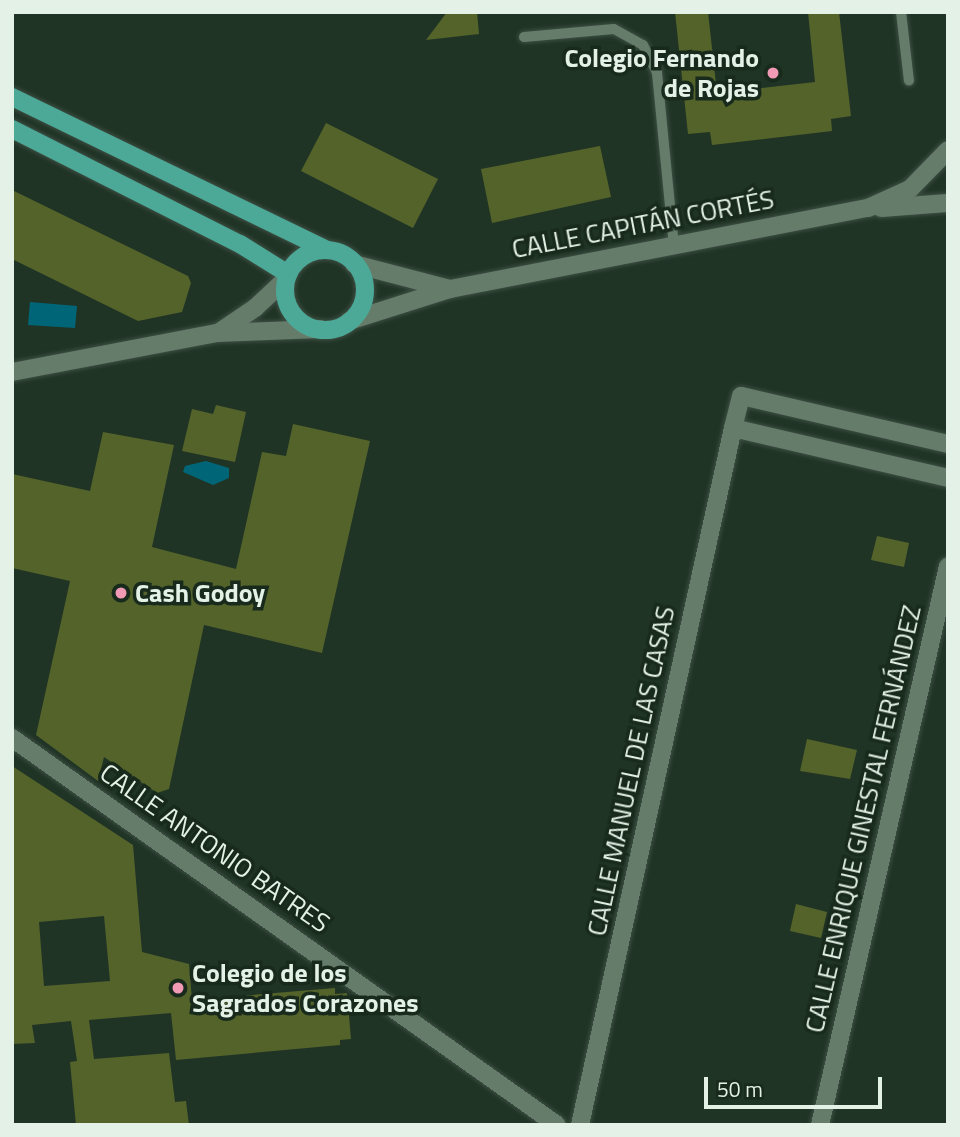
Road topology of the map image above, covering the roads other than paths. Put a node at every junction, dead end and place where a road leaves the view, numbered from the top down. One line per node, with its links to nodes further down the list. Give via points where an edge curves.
1 (901, 12): 3 (lane)
2 (524, 37): 9 (lane, via 614,29 643,45 657,73)
3 (909, 81)
4 (12, 97): 10 (main road)
5 (12, 129): 12 (main road, via 240,244)
6 (948, 150): 8 (street, CALLE CAPITÁN CORTÉS, via 910,189 879,204)
7 (948, 203): 8 (street, CALLE CAPITÁN CORTÉS)
8 (846, 212): 9 (street, CALLE CAPITÁN CORTÉS)
9 (674, 244): 13 (street, CALLE CAPITÁN CORTÉS)
10 (327, 250): 11 (main road, CALLE CAPITÁN CORTÉS); 12 (main road, CALLE CAPITÁN CORTÉS, via 304,256)
11 (354, 264): 13 (street, CALLE CAPITÁN CORTÉS); 14 (main road, via 364,294)
12 (287, 276): 15 (main road, via 290,310 303,323); 16 (street, CALLE CAPITÁN CORTÉS, via 255,308)
13 (450, 289): 14 (street, CALLE CAPITÁN CORTÉS)
14 (349, 321): 15 (main road, CALLE CAPITÁN CORTÉS)
15 (320, 329): 16 (street, CALLE CAPITÁN CORTÉS)
16 (217, 334): 17 (street, CALLE CAPITÁN CORTÉS)
17 (12, 372)
18 (733, 428): 19 (street, CALLE MANUEL DE LAS CASAS, via 741,396); 20 (street); 24 (street, CALLE MANUEL DE LAS CASAS)
19 (948, 444)
20 (948, 478)
21 (948, 566): 25 (street, CALLE ENRIQUE GINESTAL FERNÁNDEZ)
22 (12, 738): 23 (street, CALLE ANTONIO BATRES)
23 (557, 1125)
24 (580, 1125)
25 (820, 1125)

